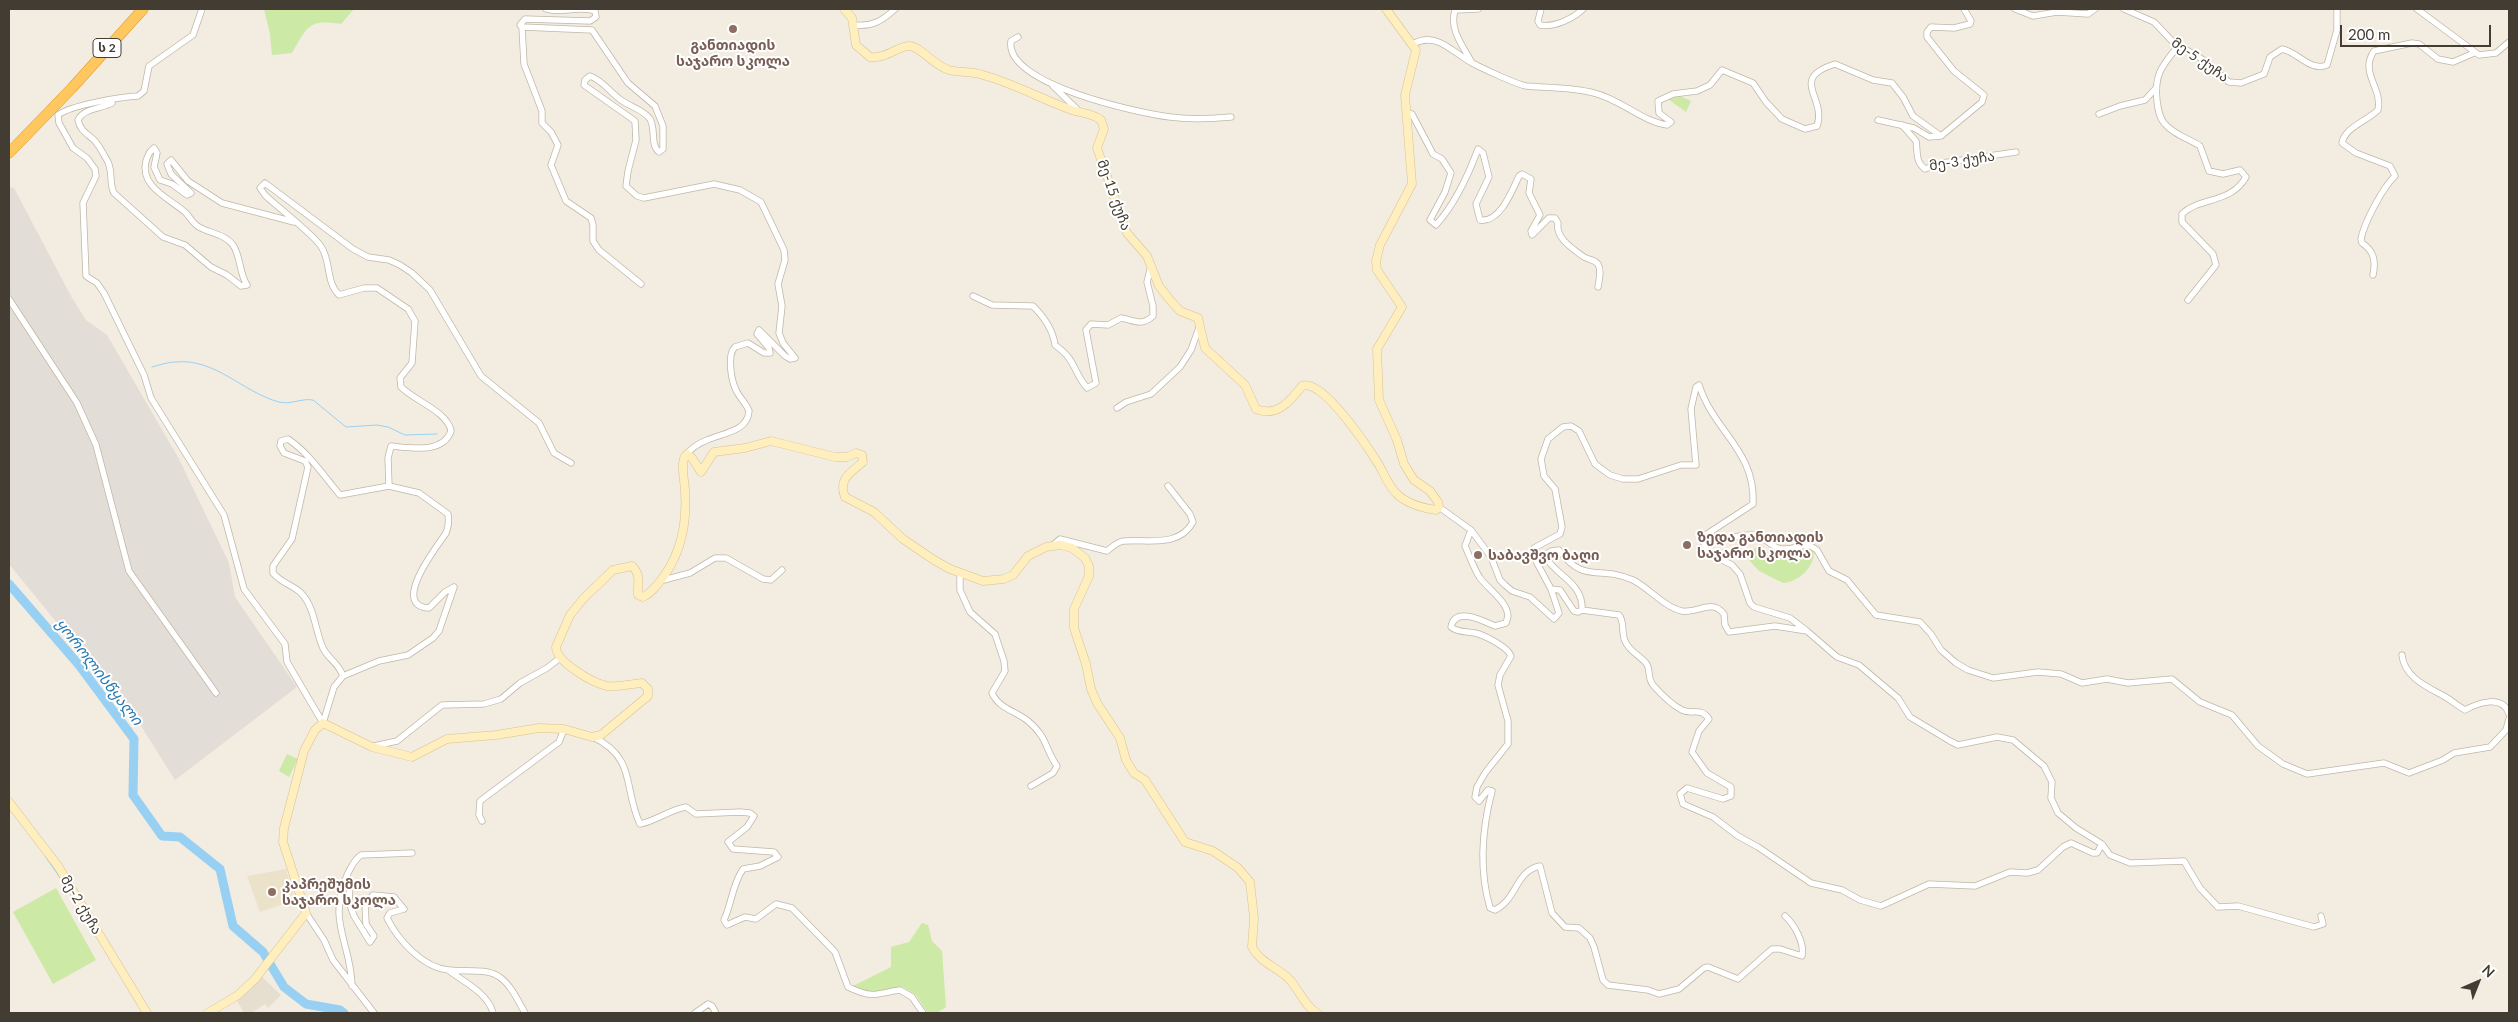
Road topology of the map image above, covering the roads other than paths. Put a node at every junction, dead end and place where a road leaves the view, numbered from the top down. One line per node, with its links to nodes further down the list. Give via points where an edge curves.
1 (143, 9): 35 (highway, ს 2)
2 (202, 9): 26 (street, via 193,34 149,66 144,91 138,96)
3 (546, 9): 17 (street, via 588,9 596,14 593,20 584,22 525,19 521,21)
4 (844, 9): 16 (street, მე-15 ქუჩა)
5 (896, 9): 16 (street, via 869,26)
6 (1386, 9): 20 (street)
7 (1478, 9): 23 (street, via 1455,10 1452,21)
8 (1541, 9): 9 (street, via 1538,21 1546,27)
9 (1583, 9)
10 (1964, 9): 33 (street, via 1970,24 1954,28 1930,27 1928,37 1954,70 1984,95 1982,102)
11 (2015, 9): 12 (street, via 2032,16 2057,12 2088,14)
12 (2095, 9)
13 (2124, 9): 21 (street, მე-5 ქუჩა, via 2154,22)
14 (2337, 9): 21 (street, მე-5 ქუჩა, via 2337,30 2325,66 2313,66 2282,49 2270,57 2264,74 2229,82 2202,59)
15 (2416, 9): 22 (street)
16 (854, 25): 27 (street, მე-15 ქუჩა, via 856,45 870,57 889,55 911,46 935,64 950,70 1000,80)
17 (522, 27): 39 (street, via 524,64 542,111 542,123 558,145 551,165 566,201 591,218 593,241 599,250); 46 (street, via 592,30 628,83 655,106 663,126 661,152 656,150 654,130 642,110 622,100 596,78 590,76 585,80 584,85 635,120 636,140 626,186 631,192 644,198 714,184 740,190 761,202 784,250 785,260 778,284 782,306 779,333 795,358 786,356 759,330 757,334 770,353 748,343 732,350 735,389 749,410 746,422 739,429 707,438)
18 (1018, 37): 24 (street, via 1011,42 1010,49 1016,62)
19 (2509, 42): 22 (street, via 2496,53)
20 (1413, 44): 23 (street, via 1423,38 1435,40); 28 (street, via 1416,50 1406,87)
21 (2178, 46): 25 (street, via 2159,72)
22 (2474, 53): 38 (street, via 2453,62 2438,59 2412,43 2374,50 2370,57 2371,82 2378,93 2378,110 2348,132 2342,143 2356,153 2390,166 2395,176 2386,183 2360,239 2369,248 2375,263)
23 (1472, 63): 33 (street, via 1523,86 1594,92 1657,124 1667,125 1671,122 1659,113 1658,101 1710,85 1722,70 1753,82 1782,119 1805,129 1817,126 1818,122 1810,86 1812,76 1835,64 1873,80 1892,83 1913,116)
24 (1052, 86): 27 (street); 30 (street, via 1145,113 1211,119)
25 (2157, 87): 29 (street, via 2145,100); 43 (street, via 2158,110 2164,123 2176,134 2200,146 2209,171 2223,174 2240,170 2246,177 2219,199 2191,207 2182,214 2182,222 2213,254 2216,265)
26 (116, 100): 36 (street, via 103,108 85,112 78,120 79,126 96,142 107,161 112,172 114,193 163,237 185,245 211,267 242,286 247,285 241,276 233,245 197,226 148,180 145,165 149,152 154,148 157,153 154,169 160,180 191,193 171,174 166,164 171,160 188,181 222,203); 66 (street, via 79,106 58,115 73,148 95,169 96,176 83,203 86,276 104,293 144,375 151,398 224,515 244,588 285,644 287,662)
27 (1080, 112): 37 (street, მე-15 ქუჩა, via 1101,120 1104,129 1097,148 1123,224)
28 (1406, 112): 40 (street, via 1412,114 1433,154 1442,159 1451,173 1430,220 1436,225 1444,215 1478,149 1483,153 1489,177 1476,204 1480,220 1486,221 1494,216 1507,200 1519,176 1528,175 1531,179 1529,193 1540,215 1532,235 1549,218 1555,218 1560,236 1598,265); 50 (street, via 1412,184 1380,245 1376,261 1377,270 1402,307 1377,349 1378,392 1404,464 1414,480 1430,491)
29 (2099, 114)
30 (1232, 117)
31 (1878, 120): 32 (street)
32 (1902, 125): 33 (street, via 1929,137); 34 (street, მე-3 ქუჩა, via 1916,141 1917,158 1925,170 1942,163)
33 (1941, 136)
34 (2016, 152)
35 (9, 153)
36 (295, 222): 47 (street, via 265,195 260,188 262,184 306,212 353,249 368,257 389,260 412,273 430,290 481,376 539,423 554,453); 48 (street, via 322,246 333,288 339,294 377,288 408,309 415,320 412,363 400,378 402,387 444,416 451,431 442,444 417,448 391,446)
37 (1151, 266): 41 (street, via 1147,282 1154,306 1147,321 1139,323 1121,318 1108,325 1091,324 1086,330 1096,383 1086,388 1068,354 1055,345 1054,336 1033,306 992,305); 44 (street, მე-15 ქუჩა, via 1159,286 1170,300 1180,311 1197,316)
38 (2373, 275)
39 (641, 284)
40 (1598, 287)
41 (973, 296)
42 (9, 299): 63 (street, via 77,403 96,445 129,571)
43 (2188, 300)
44 (1201, 323): 45 (street, via 1191,350 1180,367 1151,394); 50 (street, via 1205,348 1245,385 1256,409 1264,411 1282,407 1302,386 1310,384 1334,404 1397,494 1426,509 1436,510)
45 (1118, 408)
46 (687, 454): 55 (street, via 701,472 714,452 765,442 836,457 859,454 864,460 844,481 845,497 874,512 914,547); 56 (street, via 682,461 686,505 683,537 675,558)
47 (571, 463)
48 (389, 486): 62 (street, via 419,493 448,514 450,522 423,565 415,599 420,605 430,608 454,587 433,638 408,655 379,661); 62 (street, via 340,495 299,446 288,439 281,441 284,453 305,461 308,467 292,539 273,566 273,573 279,581 302,594 324,651 339,665)
49 (1168, 486): 53 (street, via 1193,522 1182,535 1161,541 1122,541 1107,551 1060,539)
50 (1439, 507): 51 (street)
51 (1472, 530): 57 (street, via 1491,557 1505,586 1530,597 1554,619 1560,613); 77 (street, via 1465,546 1473,566 1480,579 1505,605 1508,616 1506,623 1495,626 1475,617 1460,617 1451,627 1476,633 1505,646 1511,656 1498,685 1508,721 1508,744 1485,773 1475,797 1479,802 1488,790 1492,791 1482,861 1490,908 1498,908 1511,897 1522,876 1530,868 1540,866 1552,913 1565,927 1579,928 1590,938 1603,980 1608,985 1659,994 1679,990 1708,967 1738,979 1772,949 1802,956 1793,923)
52 (1704, 544): 57 (street, via 1708,534 1753,504 1753,482 1741,454 1707,406 1699,385 1691,410 1696,465 1681,465 1638,480 1623,479 1610,475 1595,464 1579,431 1571,426 1563,427 1548,439 1541,459 1544,476 1555,489 1562,527 1560,534 1534,548 1534,555); 59 (street, via 1706,552 1727,562 1740,574 1754,607 1790,618); 65 (street, via 1755,535 1763,537 1776,548 1788,550 1812,546 1829,571 1847,580 1876,616 1920,622 1941,650 1956,663 1981,675 1992,678 2038,672 2061,674 2082,683 2107,679 2128,683 2172,679 2200,702 2232,715 2258,746 2283,764 2307,774 2384,763 2409,773 2454,753 2490,747 2506,730)
53 (1052, 546): 55 (street, via 1028,556 1013,575 1004,579 983,581); 89 (street, via 1072,548 1086,558 1089,566 1089,576 1074,609 1074,628 1096,703 1120,738 1130,768 1145,780 1185,842 1213,851 1246,875 1254,898 1252,947 1267,964 1289,978)
54 (782, 570): 56 (street, via 771,580 763,579 733,560 715,558 690,574)
55 (960, 573): 70 (street, via 960,590 970,612 995,634 1004,661 1005,671 992,694 997,703 1027,720 1044,736 1056,766 1053,773)
56 (660, 581): 61 (street, via 651,592 640,597 635,568 613,570 570,615 556,647)
57 (1551, 589): 58 (street, via 1560,590 1574,610)
58 (1582, 610): 59 (street, via 1575,588 1548,562 1546,555 1551,551 1559,550 1569,564 1579,570 1618,575 1634,581 1679,610 1715,607 1724,614 1729,632 1775,626); 73 (street, via 1619,615 1623,619 1625,640 1646,664 1652,684 1681,710 1705,713 1709,719 1692,752 1707,772 1731,788 1731,796 1723,799 1687,788 1680,794 1684,804 1721,822 1812,883 1842,890 1881,906 1929,884 1975,886 2010,872 2038,870 2063,846 2071,843 2093,853 2097,853)
59 (1808, 632): 73 (street, via 1837,657 1859,665 1898,698 1910,717 1950,741 1958,745 1997,737 2013,740 2047,770 2058,813)
60 (2402, 655): 64 (street, via 2403,665 2416,679 2453,704 2465,710 2487,701 2498,702 2508,709)
61 (560, 658): 68 (street, via 604,685 642,683 648,689 648,696 640,704 607,731); 69 (street, via 501,699 484,704 442,705 397,741)
62 (343, 676): 66 (street, via 334,686)
63 (216, 693)
64 (2509, 714)
65 (2509, 719)
66 (323, 723): 69 (street); 76 (street, via 315,730 304,751 284,835 285,853)
67 (564, 728): 68 (street); 69 (street, via 448,739 412,757); 72 (street, via 560,742 480,801)
68 (592, 737): 88 (street, via 608,746 626,769 640,824 686,807 696,814 750,812 754,816 747,827 728,842 729,845 733,849 774,852 778,857 743,870 736,879 724,920 727,925 745,917 756,919 776,904 792,908 835,952 848,987 867,996 900,990 912,997)
69 (372, 747)
70 (1031, 786)
71 (9, 802): 81 (street, მე-2 ქუჩა, via 58,866)
72 (482, 821)
73 (2102, 844): 78 (street, via 2110,855 2130,863 2184,861 2200,888 2218,907 2238,906 2314,926 2323,924)
74 (412, 853): 75 (street, via 361,855 355,859)
75 (345, 880): 79 (street, via 350,885 349,902 354,916 370,942 374,936 366,924 365,904 373,895 394,897 404,910 387,916 393,930 412,951); 80 (street, via 339,927 352,971)
76 (306, 913): 80 (street); 82 (street, via 255,979 238,995)
77 (1785, 916)
78 (2321, 916)
79 (448, 970): 84 (street, via 488,1000); 85 (street, via 479,971 500,977 508,984)
80 (352, 986): 83 (street)
81 (147, 1013)
82 (208, 1013)
83 (374, 1013)
84 (493, 1013)
85 (525, 1013)
86 (696, 1013): 87 (street, via 708,1004)
87 (716, 1013)
88 (923, 1013)
89 (1317, 1013)

